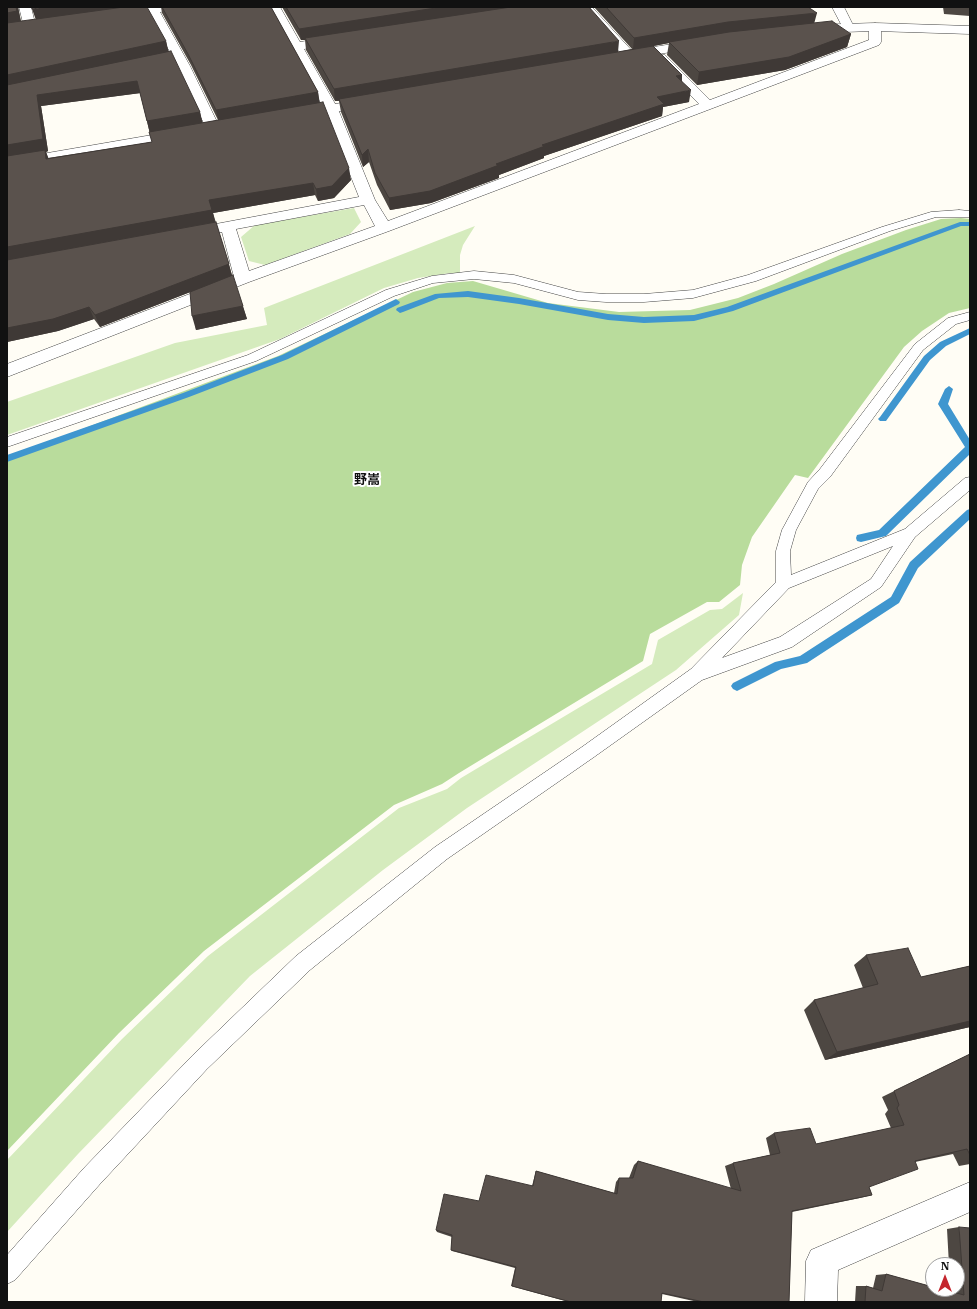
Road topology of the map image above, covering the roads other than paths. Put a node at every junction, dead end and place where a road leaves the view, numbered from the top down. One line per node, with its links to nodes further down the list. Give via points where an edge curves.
1 (25, 7): 9 (street)
2 (173, 7): 6 (street)
3 (274, 7): 17 (street)
4 (586, 7): 19 (street)
5 (838, 7): 10 (street)
6 (152, 8): 7 (street); 20 (street)
7 (106, 16)
8 (45, 24): 9 (street)
9 (30, 26): 12 (street)
10 (848, 27): 11 (street); 13 (street)
11 (875, 27): 14 (street); 24 (street, via 875,42)
12 (14, 29)
13 (800, 30)
14 (970, 30)
15 (350, 38): 17 (street)
16 (710, 42): 18 (street)
17 (296, 46): 25 (street)
18 (655, 52): 19 (street); 24 (street)
19 (629, 55): 21 (street)
20 (178, 56): 22 (street); 28 (street)
21 (614, 58)
22 (132, 66)
23 (378, 100): 25 (street)
24 (708, 105): 33 (street)
25 (331, 109): 26 (street); 30 (street)
26 (284, 117)
27 (229, 126): 28 (street)
28 (214, 128): 29 (street)
29 (7, 164)
30 (368, 200): 32 (street); 33 (street)
31 (970, 214): 38 (lane, via 935,214 886,229 752,278 693,294 606,298 578,296 514,279 474,275 432,280 390,293 252,358)
32 (228, 226): 34 (street); 35 (street)
33 (384, 228): 35 (street)
34 (174, 236)
35 (243, 279): 37 (street)
36 (970, 316): 41 (lane, via 952,321 919,347 813,486 789,530 782,551)
37 (7, 371)
38 (7, 442)
39 (970, 482): 40 (lane)
40 (910, 533): 41 (lane); 42 (lane, via 876,583 786,642)
41 (784, 584): 42 (lane)
42 (697, 674): 44 (lane, via 441,853 303,963 195,1068 92,1176)
43 (970, 1198): 45 (street, via 822,1262)
44 (7, 1272)
45 (821, 1302)

